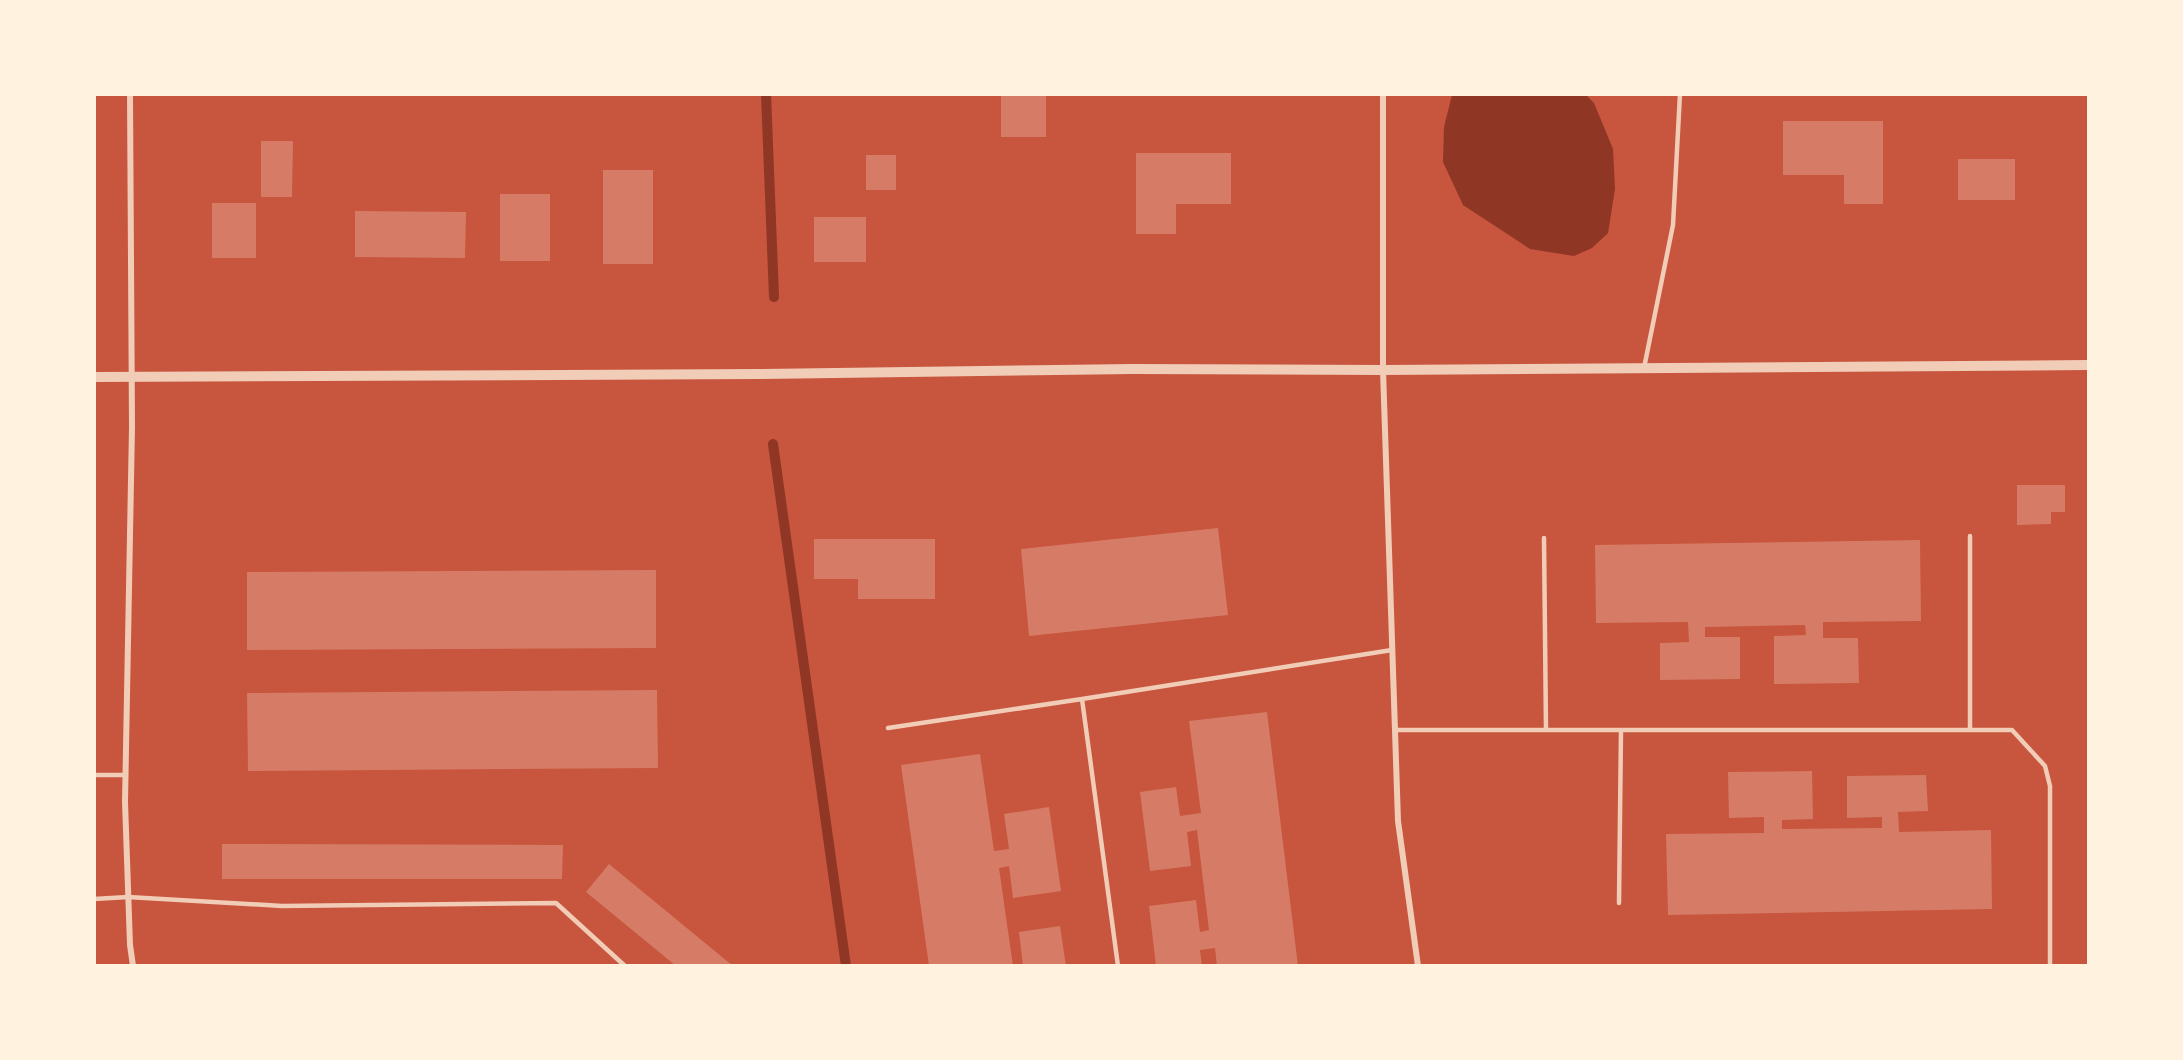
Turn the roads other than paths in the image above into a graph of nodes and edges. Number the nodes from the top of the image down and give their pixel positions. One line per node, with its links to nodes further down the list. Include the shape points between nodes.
1 (130, 94): 7 (street)
2 (1383, 94): 6 (street)
3 (1680, 94): 5 (lane, via 1672,225)
4 (2088, 365): 5 (street)
5 (1644, 368): 6 (street)
6 (1383, 370): 7 (street); 11 (street)
7 (132, 376): 8 (street); 18 (street)
8 (94, 378)
9 (1970, 536): 17 (lane)
10 (1544, 538): 15 (lane)
11 (1392, 650): 12 (lane); 14 (street)
12 (1082, 699): 13 (lane); 25 (lane)
13 (888, 728)
14 (1395, 730): 15 (lane); 26 (street, via 1398,821)
15 (1546, 730): 16 (lane)
16 (1621, 730): 17 (lane); 22 (lane)
17 (1970, 730): 27 (lane, via 2012,730 2045,766 2050,786)
18 (126, 774): 19 (lane); 20 (street)
19 (94, 775)
20 (128, 897): 21 (lane); 23 (street); 24 (lane, via 282,906 556,903)
21 (94, 899)
22 (1619, 903)
23 (133, 966)
24 (625, 966)
25 (1118, 966)
26 (1418, 966)
27 (2050, 966)

